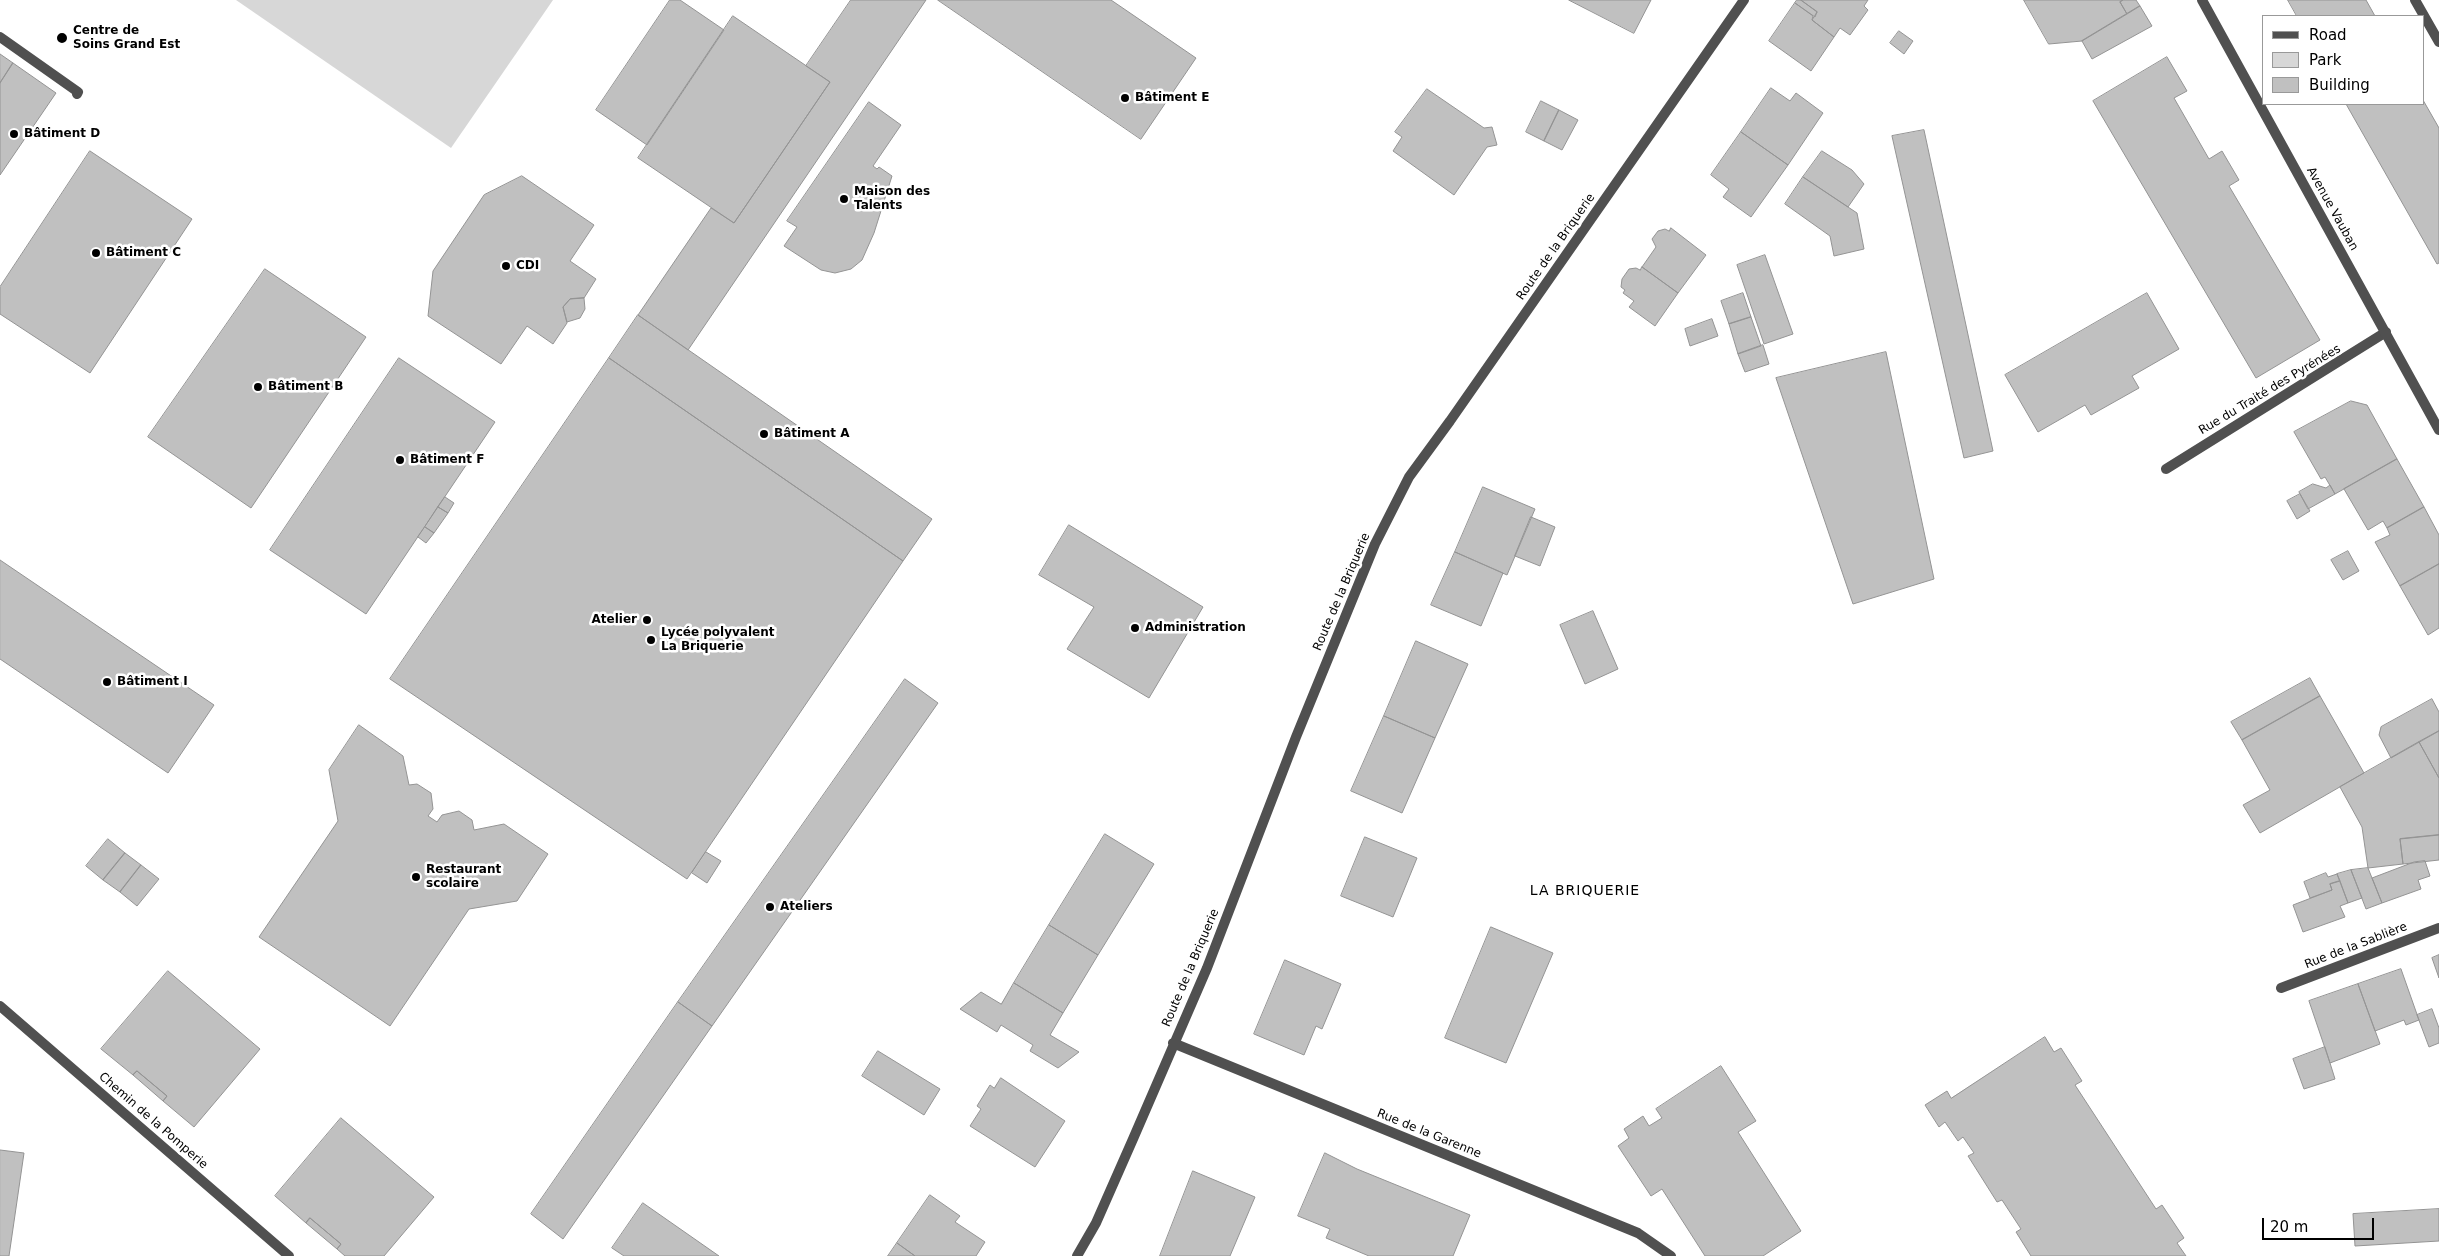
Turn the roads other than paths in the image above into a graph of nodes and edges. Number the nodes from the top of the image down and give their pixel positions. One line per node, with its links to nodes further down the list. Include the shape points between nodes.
1 (1744, 0): 15 (street, Route de la Briquerie, via 1408,477 1368,563 1292,746 1207,968)
2 (2202, 0): 9 (street, Avenue Vauban)
3 (2415, 0): 4 (street)
4 (2424, 15)
5 (2424, 16): 7 (street)
6 (0, 37): 8 (street)
7 (2439, 42)
8 (77, 94)
9 (2386, 332): 10 (street, Avenue Vauban); 11 (street, Rue du Traité des Pyrénées)
10 (2439, 430)
11 (2166, 469)
12 (2439, 928): 13 (street, Rue de la Sablière)
13 (2281, 988)
14 (0, 1006): 16 (street, Chemin de la Pomperie)
15 (1173, 1043): 17 (street, Route de la Briquerie, via 1126,1156); 18 (street, Rue de la Garenne, via 1638,1233)
16 (289, 1256)
17 (1077, 1256)
18 (1671, 1256)

